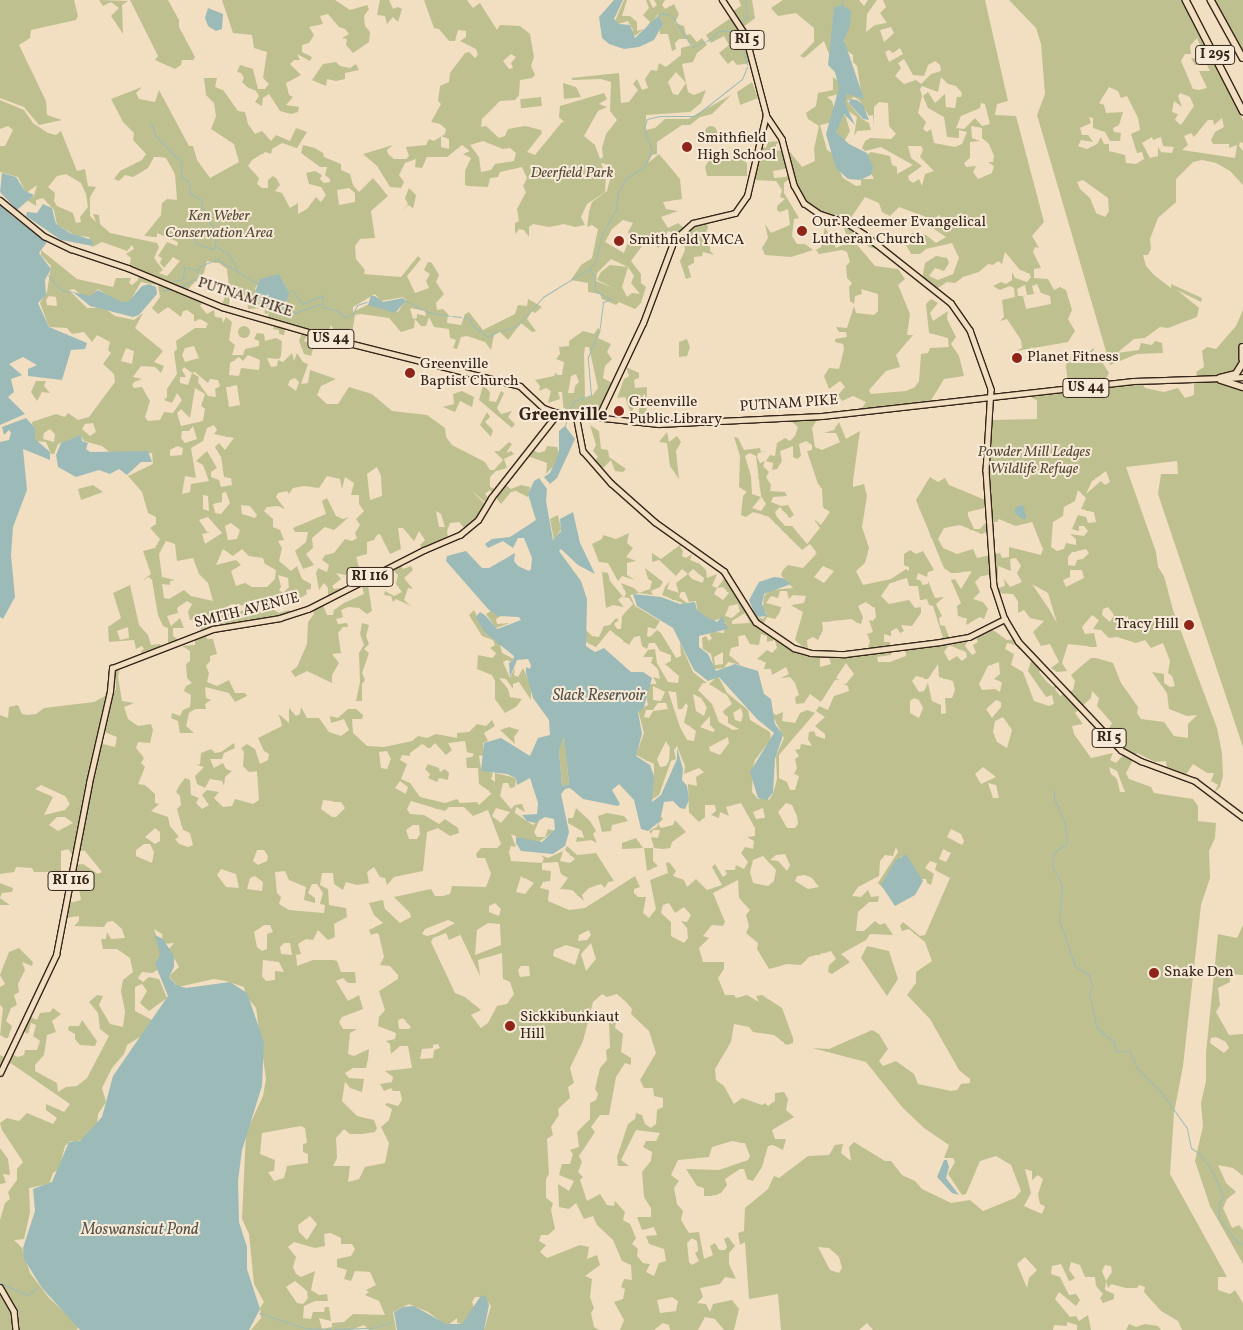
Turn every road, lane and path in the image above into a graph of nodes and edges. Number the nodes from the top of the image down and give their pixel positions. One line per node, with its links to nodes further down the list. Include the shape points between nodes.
1 (722, 0): 6 (main road, RI 5, via 745,35)
2 (1186, 0): 5 (highway, I 295)
3 (1211, 0): 4 (highway, I 295)
4 (1243, 58)
5 (1243, 111)
6 (766, 115): 11 (main road, RI 5, via 782,139 794,185 804,202 820,214 855,228 951,303 970,330); 20 (main road, via 745,202 729,216 693,222 674,240 643,323)
7 (0, 200): 21 (main road, PUTNAM PIKE / US 44, via 55,242 222,307 520,386 544,408)
8 (1243, 347): 9 (highway)
9 (1243, 359)
10 (1243, 363): 12 (highway, via 1236,374)
11 (983, 370): 15 (main road, RI 5); 16 (main road, RI 5)
12 (1221, 379): 13 (main road, PUTNAM PIKE / US 44); 14 (highway); 17 (main road, PUTNAM PIKE / US 44, via 1133,381)
13 (1243, 379)
14 (1243, 387)
15 (991, 389): 16 (main road, RI 5); 17 (main road)
16 (990, 396): 17 (main road, PUTNAM PIKE / US 44); 18 (main road, PUTNAM PIKE / US 44); 19 (main road, RI 5)
17 (998, 396)
18 (980, 397): 19 (main road); 24 (main road, PUTNAM PIKE / US 44, via 822,416 658,424)
19 (989, 406): 25 (main road, RI 5, via 986,470 992,566)
20 (602, 408): 23 (main road); 24 (main road, via 603,415)
21 (560, 413): 22 (main road, PUTNAM PIKE / US 44); 26 (main road, SMITH AVENUE / RI 116, via 491,498 478,520 460,535 308,609 280,618 213,629)
22 (574, 415): 23 (main road, PUTNAM PIKE / US 44); 25 (main road, via 583,451 611,483 655,522 724,570 756,622 794,648 812,653 845,654 940,642 969,637)
23 (598, 418): 24 (main road, PUTNAM PIKE / US 44)
24 (609, 419)
25 (1005, 620): 28 (main road, RI 5, via 1028,654 1121,750 1141,761 1196,781)
26 (129, 661): 27 (main road, RI 116, via 114,671); 27 (main road, SMITH AVENUE / RI 116, via 112,668)
27 (112, 679): 29 (main road, RI 116, via 56,955)
28 (1243, 817)
29 (0, 1073)
30 (0, 1287): 31 (main road, via 14,1311)
31 (16, 1330)

